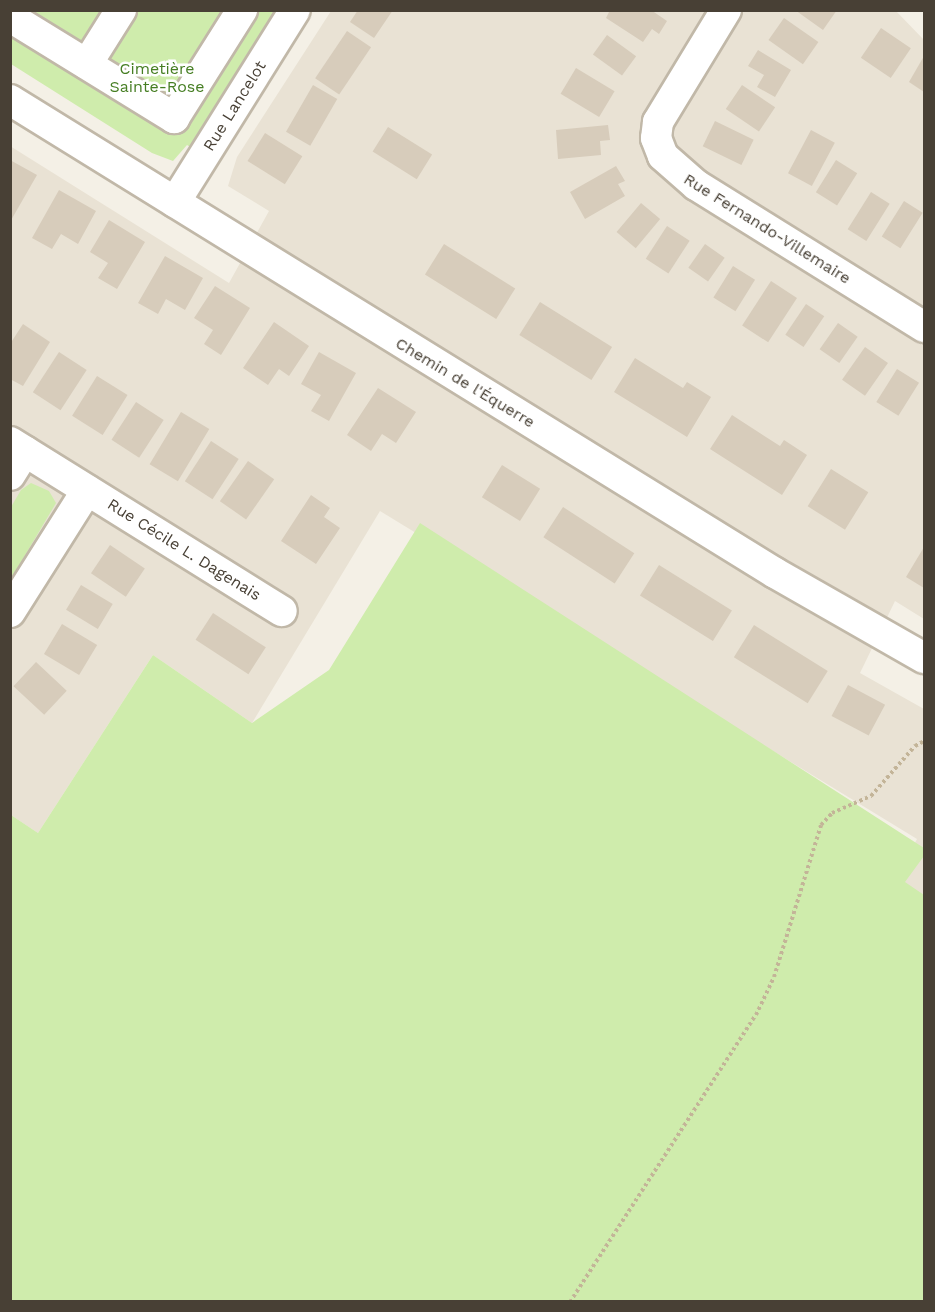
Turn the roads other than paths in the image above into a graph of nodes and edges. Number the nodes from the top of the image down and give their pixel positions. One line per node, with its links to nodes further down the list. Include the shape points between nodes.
1 (121, 10): 6 (street)
2 (242, 10): 6 (street, via 174,118)
3 (295, 10): 8 (street, Rue Lancelot)
4 (726, 10): 9 (street, Rue Fernando-Villemaire, via 658,122 656,138 663,156 696,185)
5 (19, 17): 6 (street)
6 (87, 64)
7 (10, 100): 8 (street, Chemin de l'Équerre)
8 (175, 202): 14 (street, Chemin de l'Équerre, via 763,565)
9 (924, 327)
10 (15, 456): 11 (street, Rue Cécile L. Dagenais)
11 (87, 490): 12 (street, Rue Cécile L. Dagenais); 13 (street)
12 (282, 611)
13 (10, 612)
14 (924, 658)

